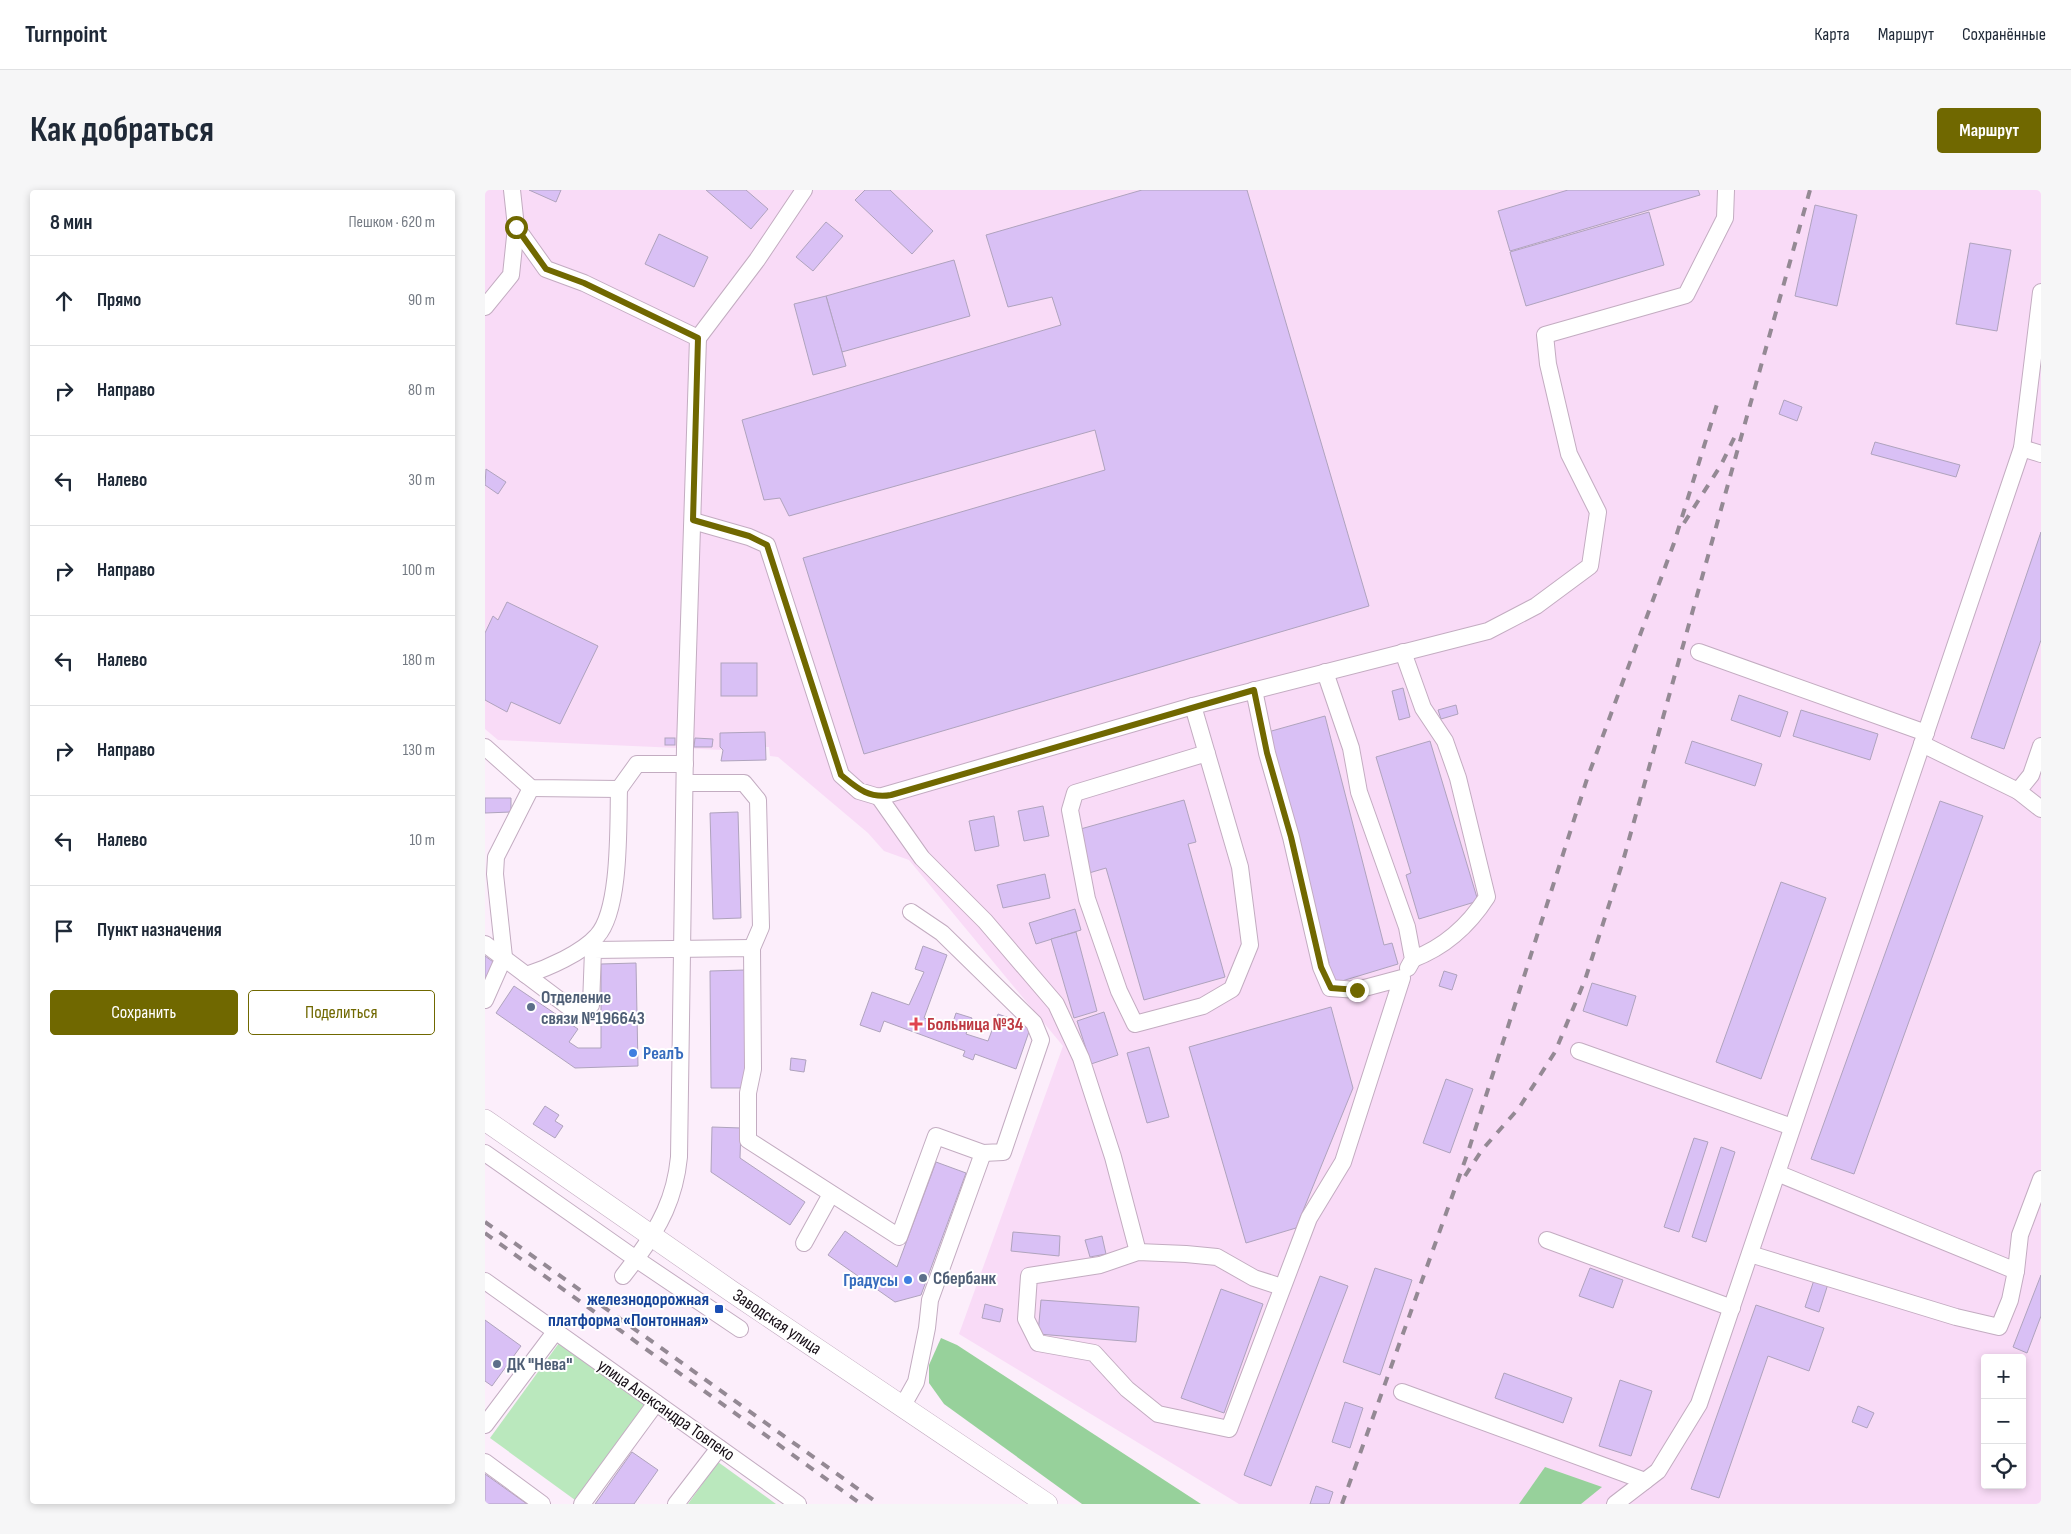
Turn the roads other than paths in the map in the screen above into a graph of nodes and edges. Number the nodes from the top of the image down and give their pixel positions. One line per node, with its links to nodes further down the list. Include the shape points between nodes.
1 (513, 190): 4 (street)
2 (804, 190): 7 (street, via 757,260)
3 (1726, 190): 11 (street, via 1725,218 1686,295 1545,335 1548,364 1569,454 1598,512 1590,566 1536,606 1488,631)
4 (516, 227): 6 (street, via 511,274); 7 (street, via 546,269 584,283)
5 (2041, 292): 8 (street)
6 (485, 306)
7 (698, 338): 10 (street)
8 (2022, 448): 9 (street); 16 (street)
9 (2041, 454)
10 (693, 520): 20 (street); 25 (street, via 749,536 767,545 841,775 859,791)
11 (1403, 652): 13 (street); 33 (street, via 1423,708 1445,740 1487,897 1473,918 1454,936)
12 (1699, 652): 16 (street)
13 (1325, 672): 14 (street); 33 (street, via 1351,748 1359,792 1407,927)
14 (1254, 690): 15 (street); 35 (street, via 1321,967 1331,988 1357,990)
15 (1193, 706): 19 (street); 25 (street)
16 (1924, 739): 24 (street); 39 (street)
17 (2041, 746): 24 (street, via 2031,776)
18 (485, 747): 22 (street)
19 (1207, 753): 19 (street, via 1239,866 1250,945 1232,989 1203,1006 1135,1024 1119,991 1087,899 1070,810 1075,793)
20 (685, 764): 21 (street); 23 (street, via 637,764)
21 (685, 783): 30 (street, via 744,783 758,800 761,928); 31 (street)
22 (531, 788): 23 (street); 32 (street, via 497,857 495,874)
23 (619, 789): 28 (street, via 616,886)
24 (2018, 791): 26 (street)
25 (879, 797): 48 (street, via 923,858 985,921 1056,1004 1081,1058 1113,1157)
26 (2041, 809)
27 (911, 912): 41 (street, via 949,940 1034,1023 1041,1040 1003,1152)
28 (595, 943): 31 (street); 34 (street); 34 (street, via 591,1005 578,1014)
29 (485, 944): 32 (street)
30 (752, 948): 31 (street); 44 (street, via 753,1070 748,1093 748,1140)
31 (682, 949): 45 (street, via 676,1182)
32 (504, 957): 34 (street); 36 (street)
33 (1413, 959): 35 (street)
34 (526, 975)
35 (1402, 978): 54 (street, via 1343,1162 1309,1218)
36 (485, 1000)
37 (1579, 1051): 39 (street)
38 (485, 1120): 45 (main road, Заводская улица)
39 (1792, 1127): 42 (street)
40 (485, 1153): 50 (street)
41 (983, 1153): 44 (street, via 937,1136 899,1238); 60 (street, via 930,1300 916,1382)
42 (1777, 1173): 49 (street); 51 (street)
43 (2041, 1179): 51 (street, via 2020,1235)
44 (831, 1194): 47 (street)
45 (652, 1236): 50 (street); 60 (main road, Заводская улица)
46 (1547, 1240): 55 (street)
47 (804, 1243)
48 (1138, 1252): 54 (street, via 1217,1257 1255,1278); 54 (street, via 1099,1265 1029,1276 1026,1319 1038,1343 1094,1353 1127,1389 1158,1414 1229,1429)
49 (1749, 1254): 51 (street, via 1999,1327 2010,1300); 55 (street)
50 (635, 1259): 52 (street); 56 (street)
51 (2016, 1271)
52 (623, 1276)
53 (485, 1281): 57 (street, улица Александра Товпеко)
54 (1282, 1287)
55 (1731, 1308): 64 (street, via 1699,1404 1658,1471)
56 (740, 1329)
57 (555, 1332): 59 (street, улица Александра Товпеко); 61 (street)
58 (1402, 1392): 64 (street)
59 (656, 1403): 62 (street, улица Александра Товпеко); 66 (street)
60 (902, 1407): 69 (main road, Заводская улица)
61 (485, 1425)
62 (719, 1448): 67 (street); 68 (street, улица Александра Товпеко)
63 (485, 1462): 65 (street)
64 (1645, 1481): 70 (street)
65 (542, 1504)
66 (582, 1504)
67 (676, 1504)
68 (798, 1504)
69 (1047, 1504)
70 (1615, 1504)

